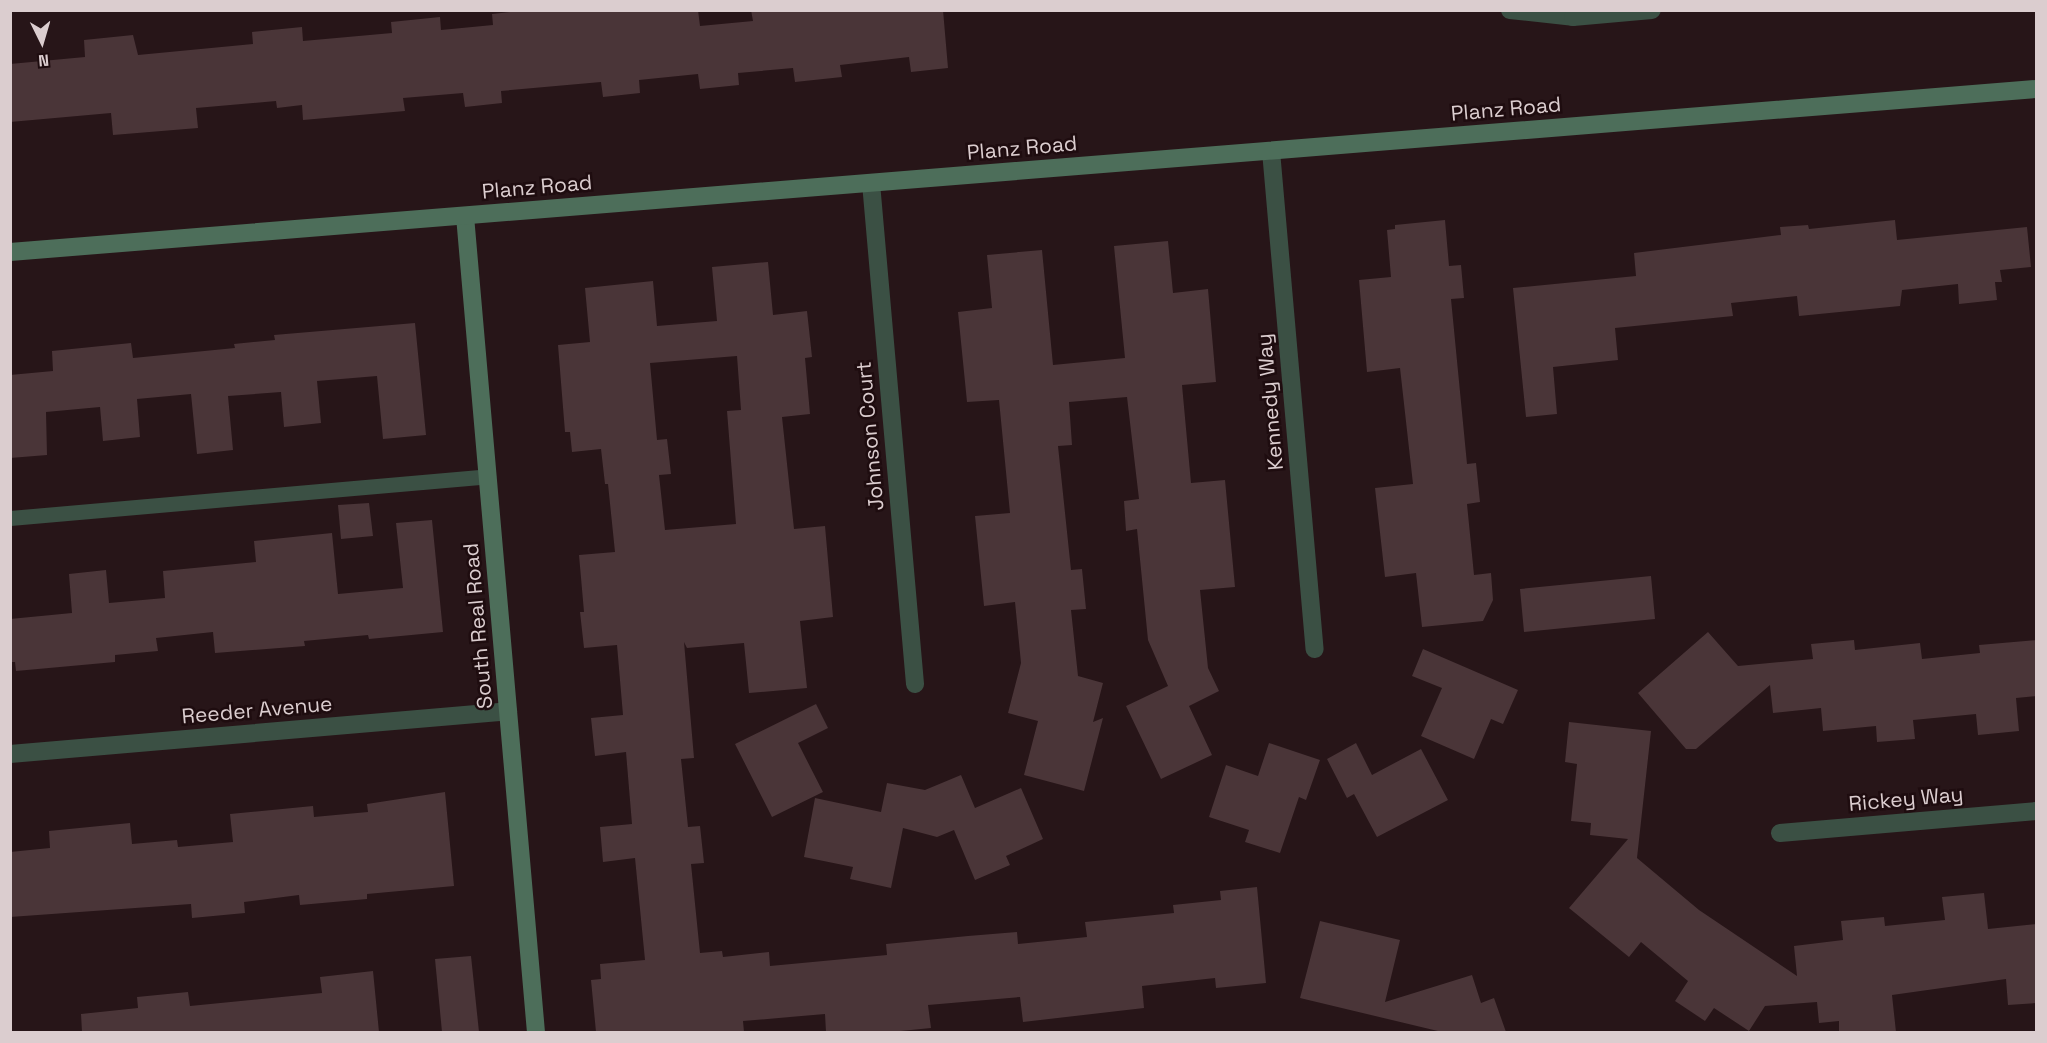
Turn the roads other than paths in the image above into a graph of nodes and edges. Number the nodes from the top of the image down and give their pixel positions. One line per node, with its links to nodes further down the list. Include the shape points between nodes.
1 (1510, 10): 2 (street, via 1573,17)
2 (1652, 10)
3 (2037, 89): 4 (street, Planz Road)
4 (1271, 151): 5 (street, Planz Road); 10 (street, Kennedy Way)
5 (871, 183): 6 (street, Planz Road); 11 (street, Johnson Court)
6 (465, 216): 7 (street, Planz Road); 8 (street, South Real Road)
7 (10, 252)
8 (488, 476): 9 (lane); 12 (street, South Real Road)
9 (10, 518)
10 (1315, 650)
11 (915, 684)
12 (508, 711): 13 (street, Reeder Avenue); 16 (street, South Real Road)
13 (10, 754)
14 (2037, 811): 15 (street, Rickey Way)
15 (1780, 833)
16 (536, 1032)

